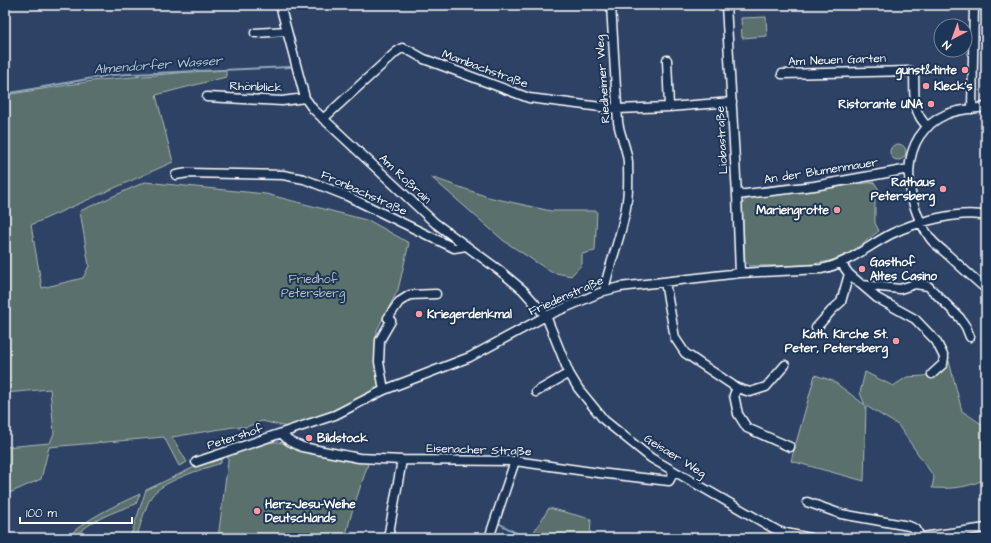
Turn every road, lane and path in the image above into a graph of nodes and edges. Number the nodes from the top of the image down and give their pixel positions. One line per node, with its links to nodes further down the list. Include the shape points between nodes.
1 (280, 5): 5 (street, Am Roßrain)
2 (611, 5): 14 (street, Riedheimer Weg)
3 (726, 5): 11 (street, Liobastraße)
4 (974, 5): 15 (street)
5 (287, 31): 6 (street); 10 (street, Am Roßrain)
6 (255, 33)
7 (667, 60): 12 (street)
8 (782, 74): 17 (street, Am Neuen Garten, via 911,70 914,74 916,111)
9 (206, 97): 10 (street, Rhönblick, via 282,101)
10 (305, 98): 16 (street, Am Roßrain)
11 (732, 102): 12 (street, Mambachstraße); 20 (street, Liobastraße)
12 (669, 107): 14 (street, Mambachstraße)
13 (986, 108): 15 (street)
14 (617, 109): 16 (street, Mambachstraße, via 529,98 424,59 402,48); 30 (street, Riedheimer Weg, via 619,130 628,156 627,200)
15 (972, 109): 17 (street, via 962,109 945,115)
16 (323, 119): 23 (street, Am Roßrain, via 435,223)
17 (928, 127): 18 (street, via 914,148)
18 (909, 169): 20 (street, An der Blumenmauer, via 814,186); 22 (street, via 912,198)
19 (176, 175): 23 (street, Fronbachstraße, via 283,175 304,179 347,196 454,248)
20 (737, 195): 25 (street, Liobastraße)
21 (986, 216): 22 (street, Friedenstraße, via 957,215)
22 (920, 223): 24 (street, Friedenstraße, via 892,234); 29 (street, via 931,240)
23 (466, 246): 32 (street, Am Roßrain, via 523,290)
24 (841, 263): 25 (street, Friedenstraße, via 821,269); 26 (street)
25 (740, 273): 27 (street, Friedenstraße)
26 (849, 274): 28 (street); 33 (street, via 841,302)
27 (665, 282): 30 (street, Friedenstraße); 38 (street, via 675,338 679,346 685,353)
28 (862, 285): 34 (street, via 900,289 915,284 928,286 960,318); 37 (street, via 877,298 914,319 936,341 944,357 943,364)
29 (986, 289)
30 (604, 291): 32 (street, Friedenstraße)
31 (436, 294): 39 (street, via 410,295 399,302 388,318 391,321 380,340 379,362)
32 (546, 316): 36 (street, Geisaer Weg); 39 (street, Friedenstraße, via 470,357)
33 (816, 328)
34 (970, 337)
35 (785, 365): 38 (street, via 766,387 750,392)
36 (569, 373): 40 (street); 46 (street, Geisaer Weg, via 604,420 651,458)
37 (932, 374)
38 (737, 388): 42 (street, via 734,395 738,414 747,428)
39 (384, 390): 41 (street, Friedenstraße, via 335,415)
40 (536, 392)
41 (282, 434): 43 (street, Eisenacher Straße, via 302,447 359,458); 45 (street, Petershof)
42 (790, 448)
43 (402, 460): 44 (street, Eisenacher Straße); 50 (street)
44 (515, 461): 46 (street, Eisenacher Straße, via 669,481); 51 (street)
45 (196, 462)
46 (674, 472): 49 (street, Geisaer Weg)
47 (807, 502): 54 (street, via 841,514 909,526 916,529)
48 (986, 528): 54 (street)
49 (780, 532): 52 (street, Geisaer Weg); 53 (street)
50 (388, 538)
51 (489, 538)
52 (787, 538)
53 (810, 538)
54 (918, 538)

